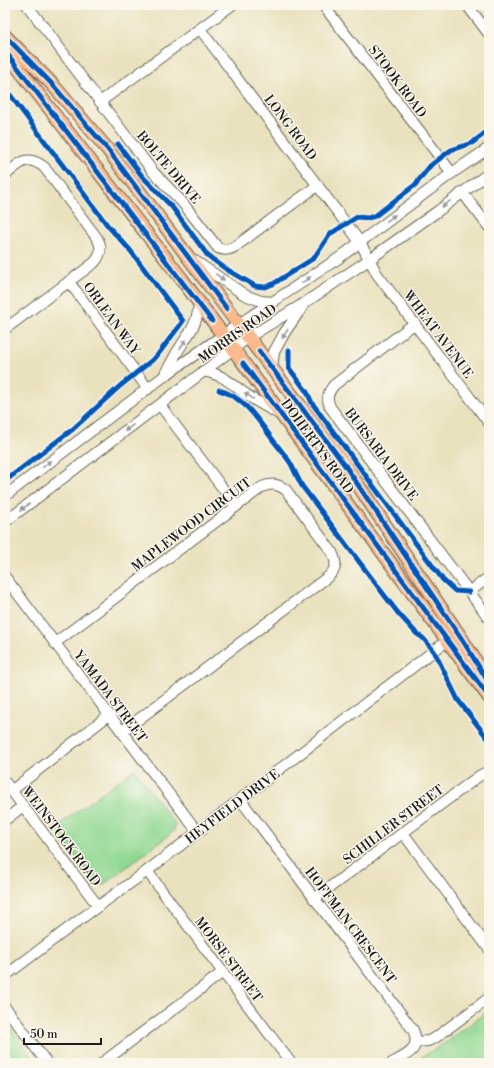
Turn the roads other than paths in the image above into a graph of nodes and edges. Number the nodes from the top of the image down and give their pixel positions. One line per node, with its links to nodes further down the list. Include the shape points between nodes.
1 (232, 5): 5 (street)
2 (324, 5): 11 (street, STOOK ROAD)
3 (467, 5): 6 (street)
4 (29, 6): 9 (street, BOLTE DRIVE)
5 (200, 29): 9 (street); 14 (street, LONG ROAD)
6 (489, 34)
7 (5, 36): 18 (main road, DOHERTYS ROAD, via 52,84 109,151)
8 (5, 51): 23 (main road, DOHERTYS ROAD)
9 (100, 102): 14 (street, BOLTE DRIVE, via 154,173 182,202 218,248 223,250 236,246)
10 (489, 148): 11 (street, MORRIS ROAD)
11 (452, 173): 17 (street, MORRIS ROAD, one-way to 11)
12 (489, 173): 15 (street, MORRIS ROAD)
13 (5, 175): 20 (street, via 26,160 38,162 97,238 101,252 99,258)
14 (318, 185): 17 (street, LONG ROAD)
15 (462, 192): 16 (street); 19 (street, MORRIS ROAD, one-way to 19)
16 (489, 227)
17 (360, 242): 19 (street, WHEAT AVENUE); 21 (street, MORRIS ROAD, one-way to 17)
18 (187, 255): 21 (street, one-way to 21, via 245,295); 24 (main road, DOHERTYS ROAD)
19 (370, 259): 22 (street, MORRIS ROAD); 25 (street, WHEAT AVENUE, via 377,274)
20 (68, 282): 26 (street); 33 (street, ORLEAN WAY)
21 (274, 302): 24 (street, MORRIS ROAD)
22 (306, 302): 28 (street, MORRIS ROAD); 30 (street, one-way to 30, via 274,352)
23 (199, 304): 27 (main road, DOHERTYS ROAD); 32 (street, one-way to 23, via 194,328)
24 (239, 324): 27 (street, MORRIS ROAD); 28 (main road, DOHERTYS ROAD)
25 (415, 324): 36 (street, WHEAT AVENUE); 42 (street, BURSARIA DRIVE, via 334,385 328,395 328,401)
26 (5, 329)
27 (223, 335): 29 (main road, DOHERTYS ROAD); 32 (street, MORRIS ROAD)
28 (249, 337): 29 (street, MORRIS ROAD); 30 (main road, DOHERTYS ROAD)
29 (234, 349): 31 (street, MORRIS ROAD); 35 (main road, DOHERTYS ROAD)
30 (272, 368): 44 (main road, DOHERTYS ROAD, via 344,464)
31 (203, 371): 34 (street, MORRIS ROAD); 35 (street, one-way to 31, via 226,379)
32 (163, 377): 33 (street, MORRIS ROAD)
33 (148, 389): 37 (street, MORRIS ROAD, one-way to 33)
34 (160, 405): 38 (street); 39 (street, MORRIS ROAD, one-way to 39)
35 (282, 416): 44 (main road, DOHERTYS ROAD)
36 (489, 423)
37 (5, 496)
38 (236, 506): 45 (street, MAPLEWOOD CIRCUIT); 49 (street, MAPLEWOOD CIRCUIT, via 268,484 280,486 286,490 332,552 336,565 334,571)
39 (5, 522)
40 (5, 577): 45 (street, YAMADA STREET)
41 (489, 577): 42 (street)
42 (469, 592): 43 (street, BURSARIA DRIVE)
43 (489, 618)
44 (453, 637): 46 (main road, DOHERTYS ROAD); 47 (main road, DOHERTYS ROAD); 53 (street, HEYFIELD DRIVE)
45 (55, 643): 48 (street, YAMADA STREET)
46 (489, 684)
47 (489, 697)
48 (109, 716): 49 (street, YAMADA STREET); 52 (street)
49 (121, 731): 56 (street, YAMADA STREET)
50 (489, 773): 57 (street, SCHILLER STREET, via 479,776)
51 (5, 782): 52 (street, WEINSTOCK ROAD)
52 (11, 791): 54 (street, WEINSTOCK ROAD)
53 (240, 800): 56 (street, HEYFIELD DRIVE); 59 (street, HOFFMAN CRESCENT)
54 (23, 806): 55 (street); 60 (street, WEINSTOCK ROAD)
55 (5, 820)
56 (197, 831): 58 (street, HEYFIELD DRIVE)
57 (403, 833): 59 (street, SCHILLER STREET); 61 (street)
58 (147, 871): 60 (street, HEYFIELD DRIVE); 62 (street, MORSE STREET)
59 (314, 899): 66 (street, HOFFMAN CRESCENT, via 413,1030)
60 (98, 906): 63 (street, HEYFIELD DRIVE)
61 (489, 949)
62 (222, 972): 68 (street); 69 (street, MORSE STREET)
63 (5, 976)
64 (489, 998): 66 (street, via 435,1038)
65 (5, 1007): 67 (street)
66 (416, 1042): 70 (street, via 410,1053)
67 (47, 1063)
68 (102, 1063)
69 (291, 1063)
70 (392, 1063)

